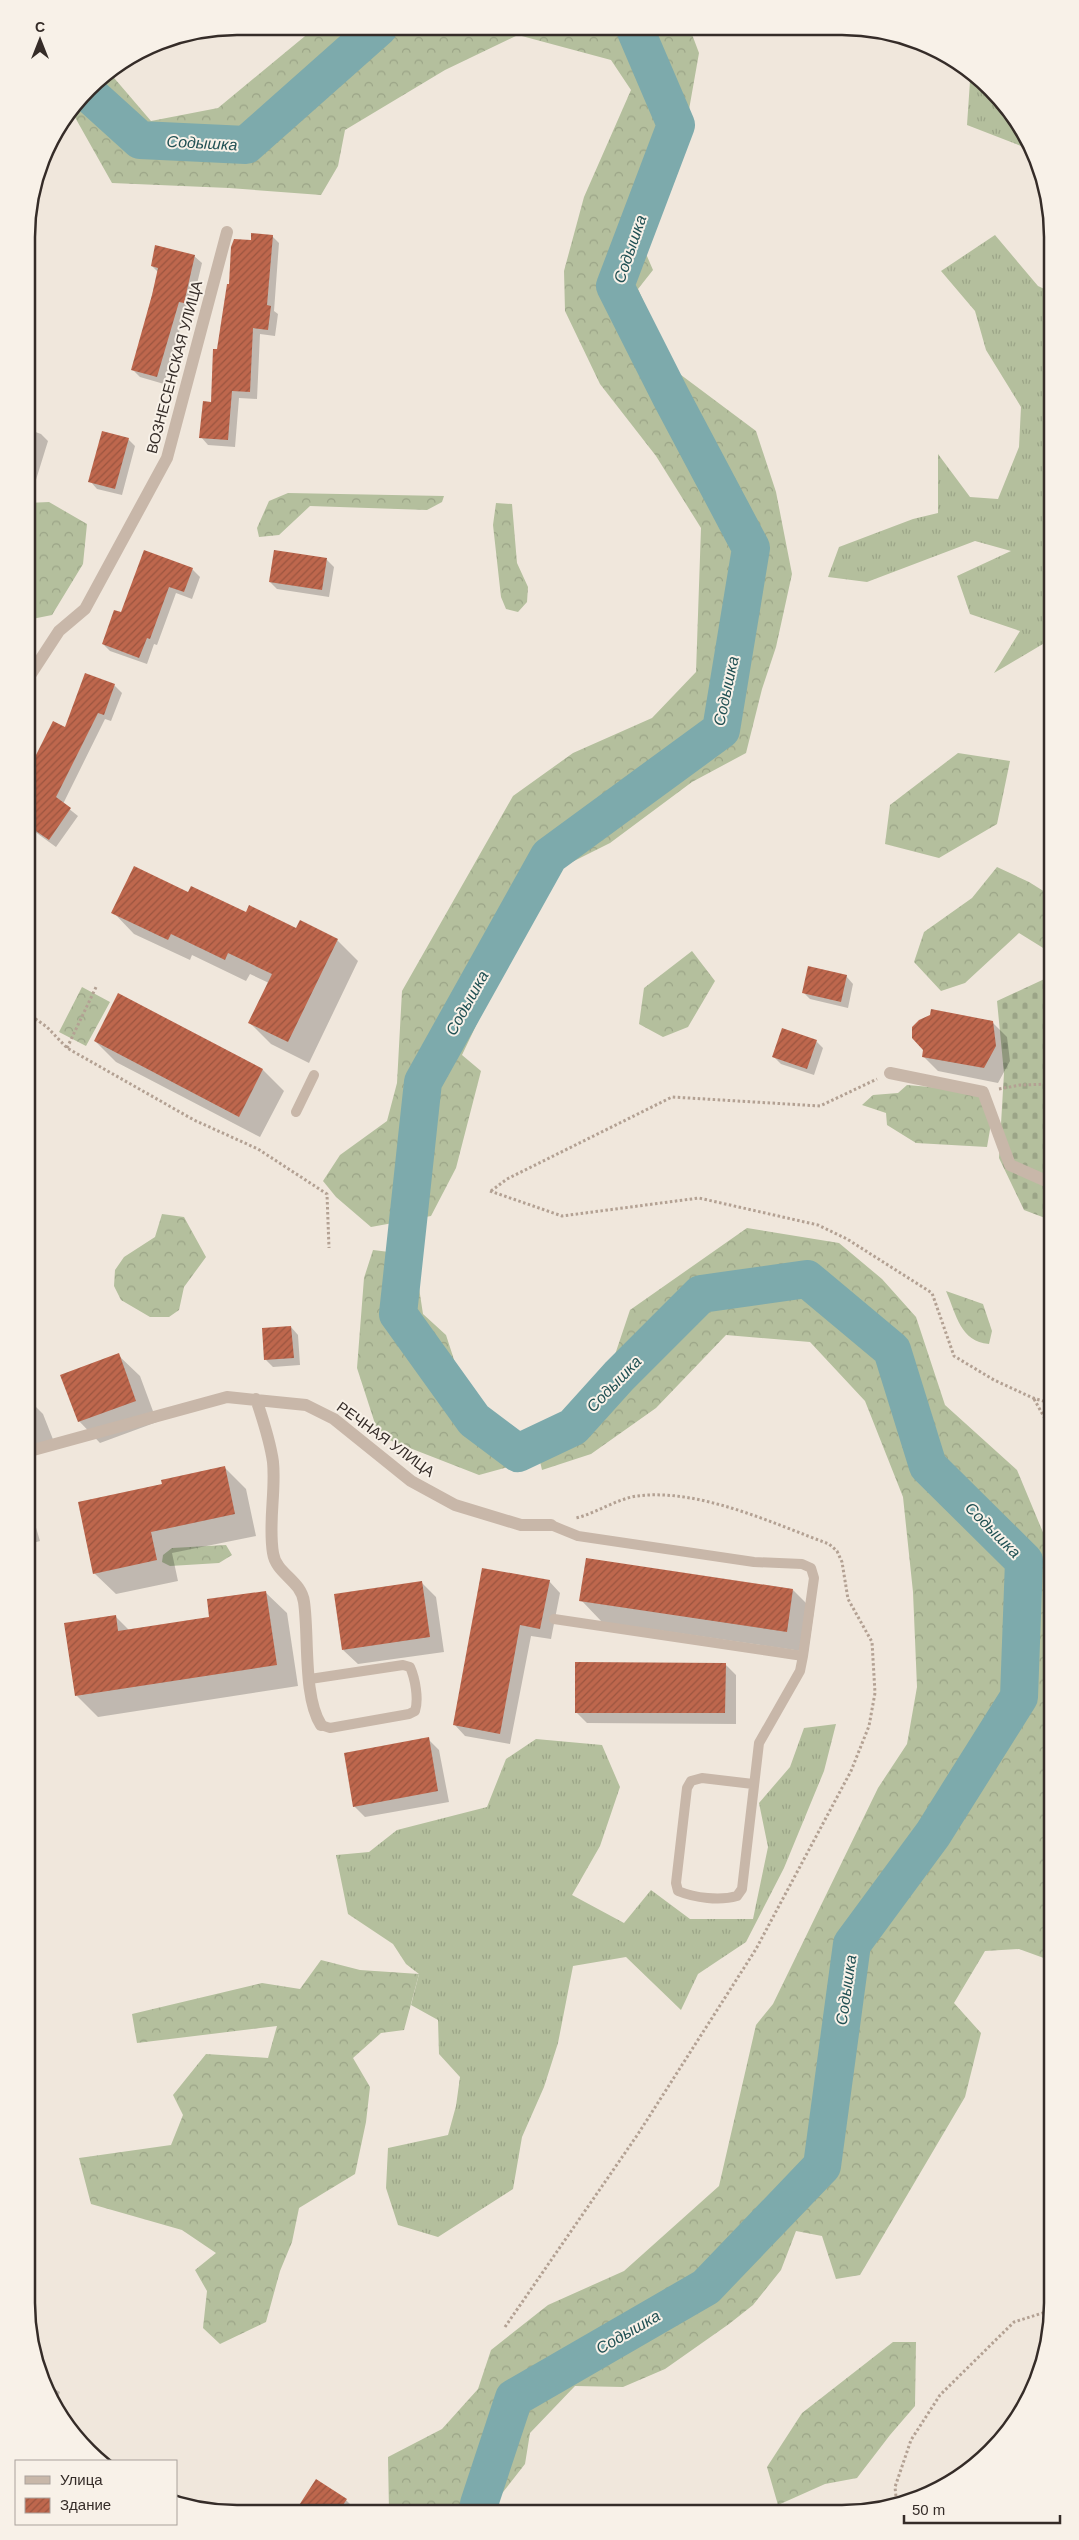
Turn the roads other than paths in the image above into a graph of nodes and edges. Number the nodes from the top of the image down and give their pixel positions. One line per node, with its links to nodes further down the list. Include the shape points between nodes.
1 (226, 232): 2 (street, ВОЗНЕСЕНСКАЯ УЛИЦА, via 167,458 85,609 59,631)
2 (35, 668)
3 (890, 1073): 6 (street, via 984,1092 1010,1165)
4 (314, 1076): 5 (lane)
5 (296, 1112)
6 (1044, 1180)
7 (256, 1400): 8 (street, РЕЧНАЯ УЛИЦА, via 227,1397); 9 (street, РЕЧНАЯ УЛИЦА, via 306,1405 334,1419 411,1481 455,1505 520,1525); 12 (street, via 273,1462 273,1555 281,1570 297,1583 304,1600)
8 (35, 1450)
9 (551, 1524): 11 (lane, via 578,1536 754,1562 802,1564 812,1568 814,1578)
10 (554, 1619): 11 (lane)
11 (802, 1656): 14 (lane, via 800,1671 759,1743)
12 (310, 1678): 13 (street); 13 (lane, via 403,1665 410,1667 413,1673 415,1711 330,1728)
13 (321, 1725)
14 (753, 1784): 14 (lane, via 742,1889 737,1896 728,1899 678,1891 676,1883 687,1788 691,1781 702,1778)

